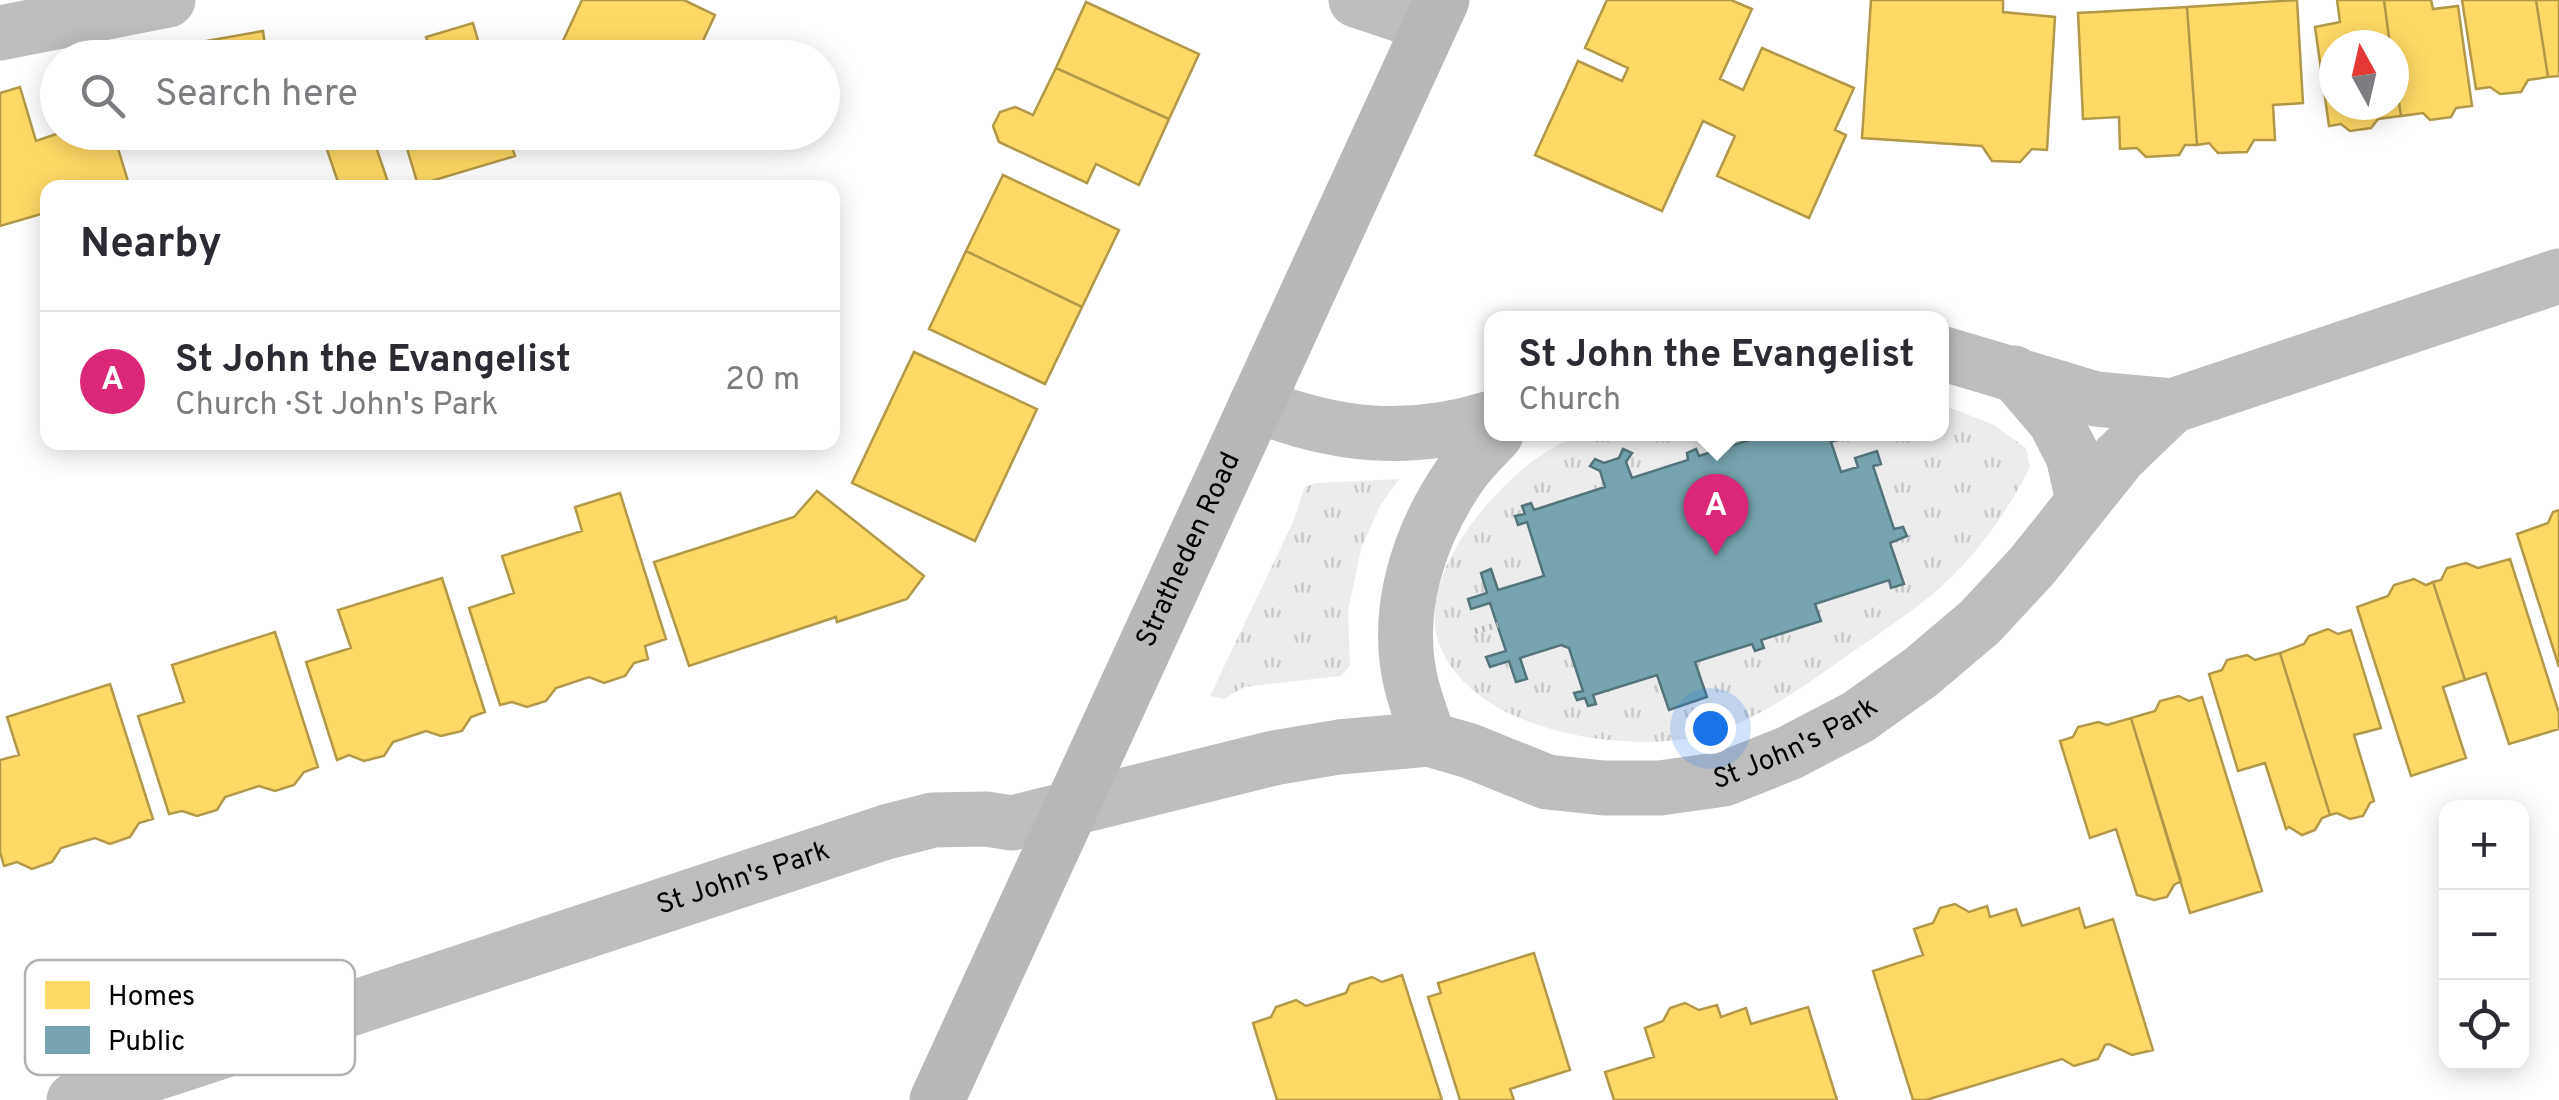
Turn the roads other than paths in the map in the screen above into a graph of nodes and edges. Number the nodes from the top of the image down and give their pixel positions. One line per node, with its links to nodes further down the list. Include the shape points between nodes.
1 (168, 0): 4 (street)
2 (1356, 0): 3 (street)
3 (1436, 13): 8 (main road, Stratheden Road)
4 (0, 33)
5 (2559, 276): 9 (street, St John's Park)
6 (1949, 356): 7 (street, St John's Park)
7 (2014, 373): 9 (street, St John's Park, via 2096,399); 12 (street, via 2055,421 2073,456)
8 (1256, 404): 10 (street, via 1330,429 1377,434); 14 (main road, Stratheden Road)
9 (2172, 406): 12 (street, St John's Park)
10 (1484, 420)
11 (1490, 441): 13 (street, via 1461,473 1414,569 1407,652)
12 (2083, 500): 13 (street, St John's Park, via 1980,622 1922,672 1790,754 1724,779 1660,788 1547,782)
13 (1429, 739): 14 (street, St John's Park, via 1274,758)
14 (1070, 808): 15 (street, St John's Park, via 1012,823 933,820 886,832); 18 (main road, Stratheden Road)
15 (355, 1007)
16 (150, 1075): 17 (street, St John's Park)
17 (74, 1100)
18 (937, 1100)

